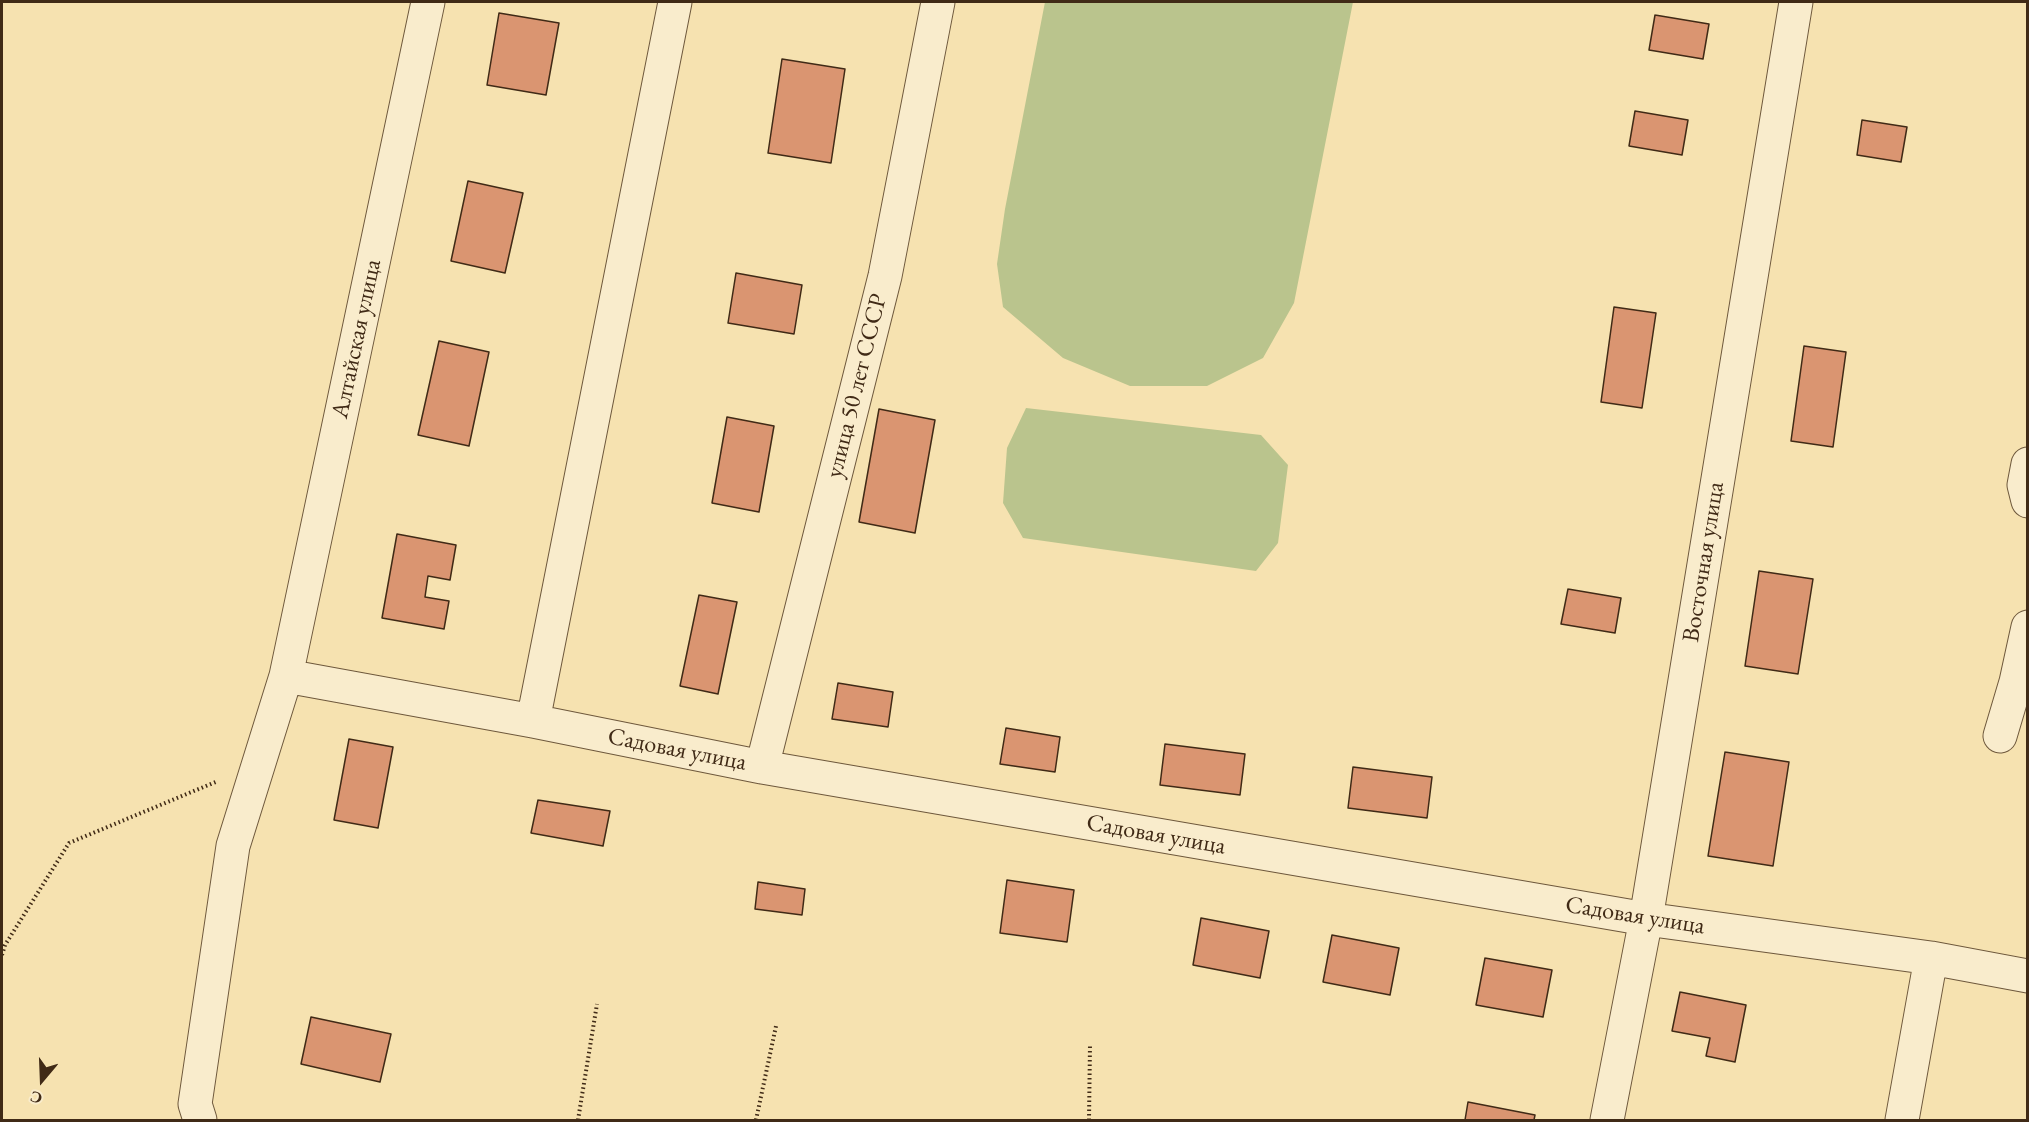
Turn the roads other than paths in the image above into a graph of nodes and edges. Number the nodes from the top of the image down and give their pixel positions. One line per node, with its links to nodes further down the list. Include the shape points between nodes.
1 (428, 2): 8 (street, Алтайская улица)
2 (675, 2): 9 (street)
3 (938, 2): 11 (street, улица 50 лет СССР, via 885,276)
4 (1796, 2): 12 (street, Восточная улица)
5 (2028, 464): 6 (street, via 2024,485)
6 (2028, 501)
7 (2028, 627): 10 (street)
8 (286, 676): 9 (street, Садовая улица); 15 (street, Алтайская улица, via 233,846 195,1104)
9 (533, 721): 11 (street, Садовая улица)
10 (2000, 736)
11 (762, 767): 12 (street, Садовая улица)
12 (1646, 919): 13 (street, Садовая улица); 16 (street, Восточная улица)
13 (1931, 958): 14 (street, Садовая улица); 17 (street)
14 (2028, 976)
15 (200, 1120)
16 (1607, 1120)
17 (1902, 1120)

